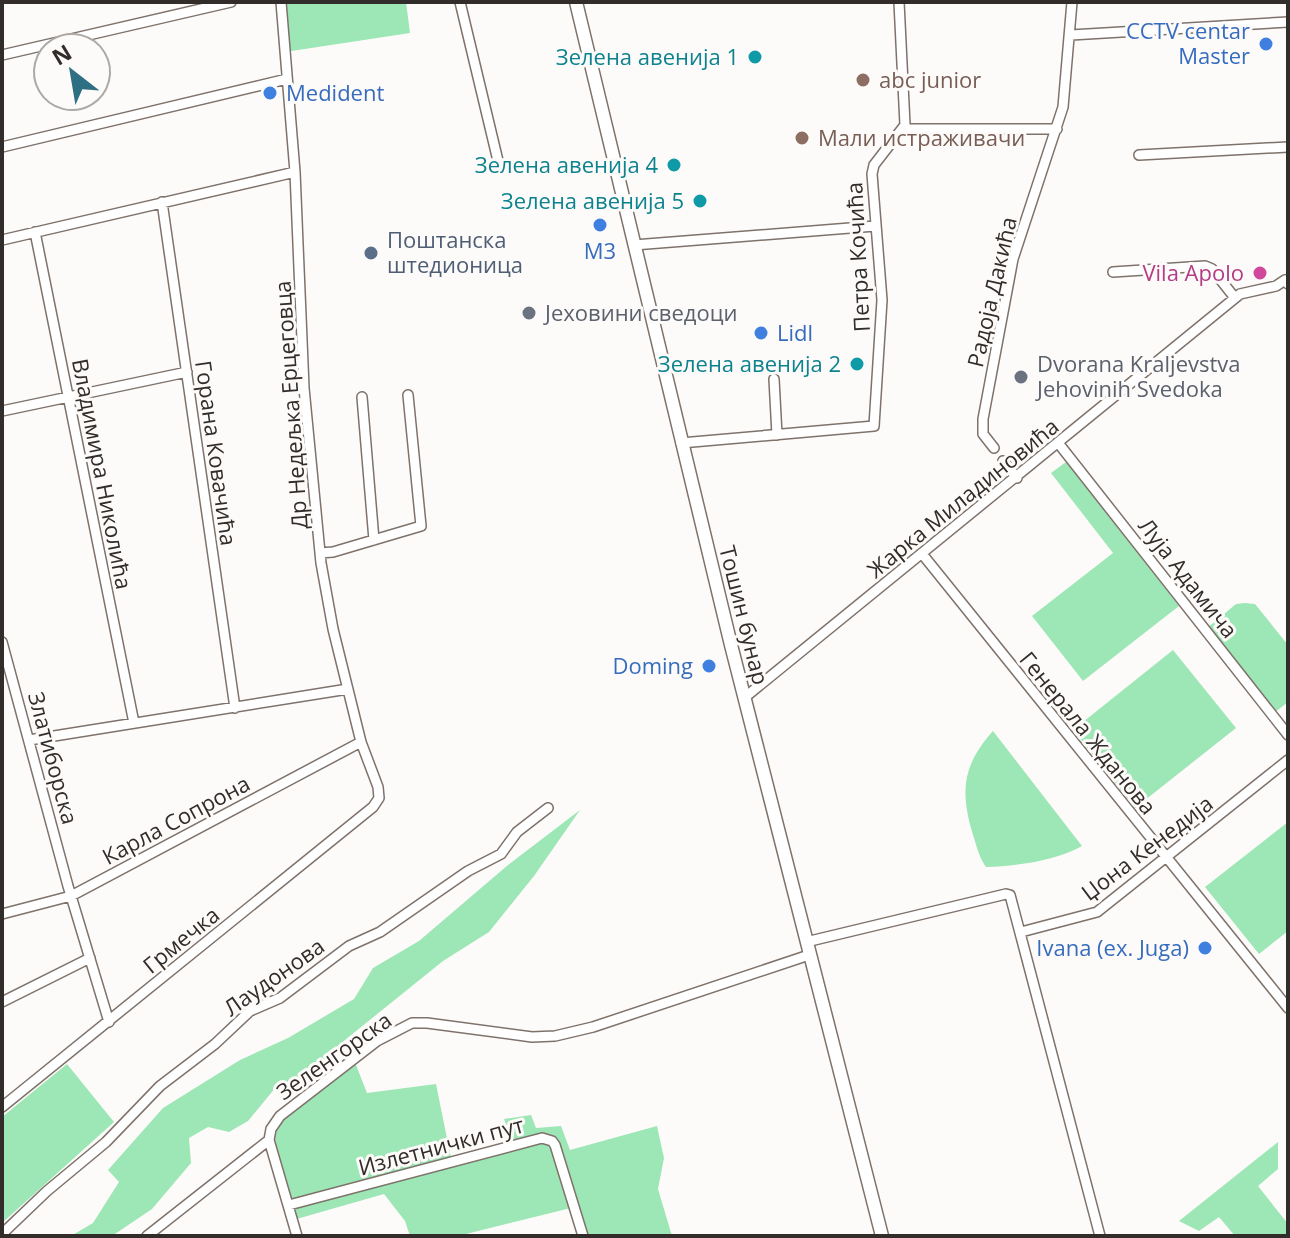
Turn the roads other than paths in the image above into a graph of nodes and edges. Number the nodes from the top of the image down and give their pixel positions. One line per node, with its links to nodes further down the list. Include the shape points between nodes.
1 (231, 2): 9 (street)
2 (281, 2): 10 (street, Др Недељка Ерцеговца)
3 (460, 2): 16 (street)
4 (576, 2): 22 (main road, Тошин бунар)
5 (899, 2): 11 (street)
6 (1072, 2): 8 (street, Радоја Дакића)
7 (1288, 22): 8 (street)
8 (1071, 35): 12 (street, Радоја Дакића)
9 (2, 55)
10 (287, 79): 13 (street); 17 (street, Др Недељка Ерцеговца)
11 (904, 129): 12 (street); 19 (street, Петра Кочића, via 872,170)
12 (1057, 129): 35 (street, Радоја Дакића, via 1013,259 1002,314 983,419 983,434)
13 (2, 147)
14 (1288, 147): 15 (street)
15 (1139, 155)
16 (499, 165)
17 (295, 172): 18 (street); 39 (street, Др Недељка Ерцеговца, via 304,388)
18 (162, 202): 20 (street); 26 (street, Горана Ковачића)
19 (875, 226): 22 (street); 32 (street, Петра Кочића, via 882,300 874,426)
20 (35, 232): 21 (street); 28 (street, Владимира Николића)
21 (2, 240)
22 (634, 245): 33 (main road, Тошин бунар)
23 (1113, 272): 25 (street, via 1205,266)
24 (1286, 282): 25 (street, Жарка Миладиновића)
25 (1235, 298): 34 (street, Жарка Миладиновића)
26 (187, 372): 28 (street); 44 (street, Горана Ковачића)
27 (774, 379): 32 (street)
28 (67, 395): 31 (street); 45 (street, Владимира Николића)
29 (408, 395): 38 (street, via 421,526)
30 (362, 397): 38 (street)
31 (2, 411)
32 (777, 435): 33 (street)
33 (681, 443): 43 (main road, Тошин бунар)
34 (1059, 444): 37 (street, Жарка Миладиновића); 46 (street, Луја Адамича)
35 (994, 448)
36 (1003, 461): 37 (street)
37 (1017, 478): 40 (street, Жарка Миладиновића)
38 (374, 540): 39 (street)
39 (320, 553): 42 (street, Др Недељка Ерцеговца)
40 (923, 555): 43 (street, Жарка Миладиновића); 52 (street, Генерала Жданова)
41 (2, 642): 47 (street, Златиборска)
42 (348, 689): 44 (street); 48 (street, Др Недељка Ерцеговца)
43 (744, 698): 56 (main road, Тошин бунар)
44 (235, 708): 45 (street)
45 (134, 723): 47 (street)
46 (1288, 735)
47 (29, 740): 53 (street, Златиборска)
48 (361, 742): 50 (street, Др Недељка Ерцеговца); 53 (street, Карла Сопрона)
49 (1288, 760): 52 (street, Џона Кенедија)
50 (379, 798): 60 (street, Грмечка)
51 (548, 808): 64 (street, Лаудонова, via 517,832 501,854 380,932 349,946 280,998 250,1011 160,1086)
52 (1167, 858): 55 (street, Џона Кенедија, via 1094,914); 59 (street, Генерала Жданова)
53 (71, 896): 54 (street, Карла Сопрона); 57 (street, Златиборска)
54 (2, 914)
55 (1021, 932): 56 (street, via 1013,900 1006,894); 69 (street)
56 (808, 949): 62 (street, Зеленгорска, via 555,1036 412,1023 377,1041 298,1101 280,1116); 68 (main road, Тошин бунар)
57 (90, 958): 58 (street); 60 (street, Златиборска)
58 (2, 1002)
59 (1288, 1008)
60 (109, 1022): 61 (street, Грмечка)
61 (2, 1107)
62 (269, 1140): 63 (street); 65 (street, Зеленгорска)
63 (289, 1205): 66 (street); 67 (street, Излетнички пут, via 542,1138 555,1145)
64 (2, 1234)
65 (147, 1236)
66 (297, 1236)
67 (583, 1236)
68 (882, 1236)
69 (1100, 1236)

